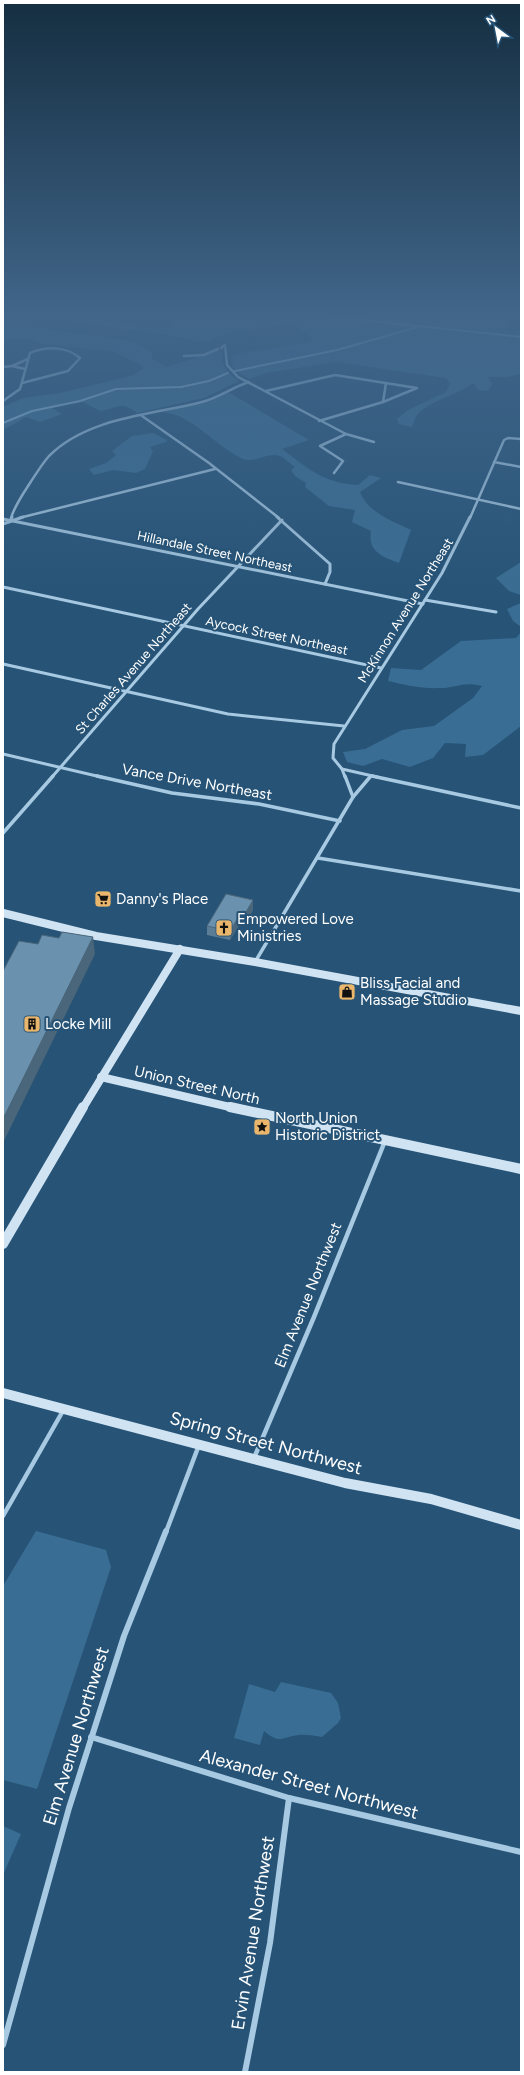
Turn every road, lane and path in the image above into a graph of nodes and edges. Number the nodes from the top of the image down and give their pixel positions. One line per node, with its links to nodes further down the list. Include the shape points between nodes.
1 (159, 412): 4 (street)
2 (302, 412): 5 (street)
3 (352, 412): 5 (street)
4 (142, 416): 11 (street); 17 (street, via 82,434 53,453 42,465 20,500)
5 (319, 422): 6 (street)
6 (346, 434): 8 (street); 12 (street, via 320,446 343,461)
7 (521, 439): 9 (street, McKinnon Avenue Northeast, via 504,440)
8 (374, 442)
9 (494, 462): 10 (street); 14 (street, McKinnon Avenue Northeast)
10 (521, 467)
11 (216, 469): 17 (street); 18 (street)
12 (334, 473)
13 (398, 482): 14 (street)
14 (479, 500): 15 (street); 23 (street, McKinnon Avenue Northeast, via 463,536)
15 (521, 509)
16 (3, 519): 17 (street, Hillandale Street Northeast)
17 (11, 520): 19 (street); 20 (street, Hillandale Street Northeast)
18 (282, 520): 20 (street, St Charles Avenue Northeast); 21 (street, via 326,558 331,568)
19 (3, 524)
20 (238, 566): 21 (street, Hillandale Street Northeast); 26 (street, St Charles Avenue Northeast)
21 (325, 584): 24 (street, Hillandale Street Northeast)
22 (3, 587): 26 (street, Aycock Street Northeast)
23 (425, 600): 24 (street, McKinnon Avenue Northeast); 25 (street)
24 (423, 604): 28 (street, McKinnon Avenue Northeast)
25 (496, 612)
26 (185, 625): 28 (street, Aycock Street Northeast); 29 (street, St Charles Avenue Northeast)
27 (3, 664): 29 (street)
28 (381, 668): 30 (street, McKinnon Avenue Northeast)
29 (126, 692): 30 (street, via 228,714); 32 (street, St Charles Avenue Northeast)
30 (344, 726): 33 (street, McKinnon Avenue Northeast, via 332,752 333,758)
31 (3, 754): 32 (street, Vance Drive Northeast)
32 (60, 767): 37 (street, Vance Drive Northeast, via 172,793 259,804); 38 (street, St Charles Avenue Northeast)
33 (342, 769): 34 (street); 35 (street, McKinnon Avenue Northeast)
34 (370, 776): 35 (street); 36 (street)
35 (353, 796): 37 (street)
36 (521, 808)
37 (340, 821): 39 (street)
38 (3, 832)
39 (318, 858): 40 (street); 43 (street)
40 (521, 891)
41 (3, 913): 42 (street, via 96,936)
42 (180, 949): 43 (street); 45 (street)
43 (256, 962): 44 (street)
44 (521, 1011)
45 (101, 1076): 46 (street, Union Street North, via 273,1117); 48 (street)
46 (385, 1140): 47 (street, Union Street North); 52 (street, Elm Avenue Northwest)
47 (521, 1169)
48 (3, 1244)
49 (3, 1392): 50 (street, Spring Street Northwest)
50 (64, 1409): 51 (street, Spring Street Northwest); 53 (street)
51 (200, 1444): 52 (street, Spring Street Northwest); 55 (street, Elm Avenue Northwest, via 124,1636)
52 (254, 1458): 54 (street, Spring Street Northwest, via 345,1483 431,1499)
53 (3, 1516)
54 (521, 1525)
55 (91, 1737): 56 (street, Alexander Street Northwest); 58 (street, Elm Avenue Northwest)
56 (289, 1798): 57 (street, Alexander Street Northwest); 59 (street, Ervin Avenue Northwest, via 270,1943)
57 (521, 1852)
58 (3, 2045)
59 (244, 2072)

